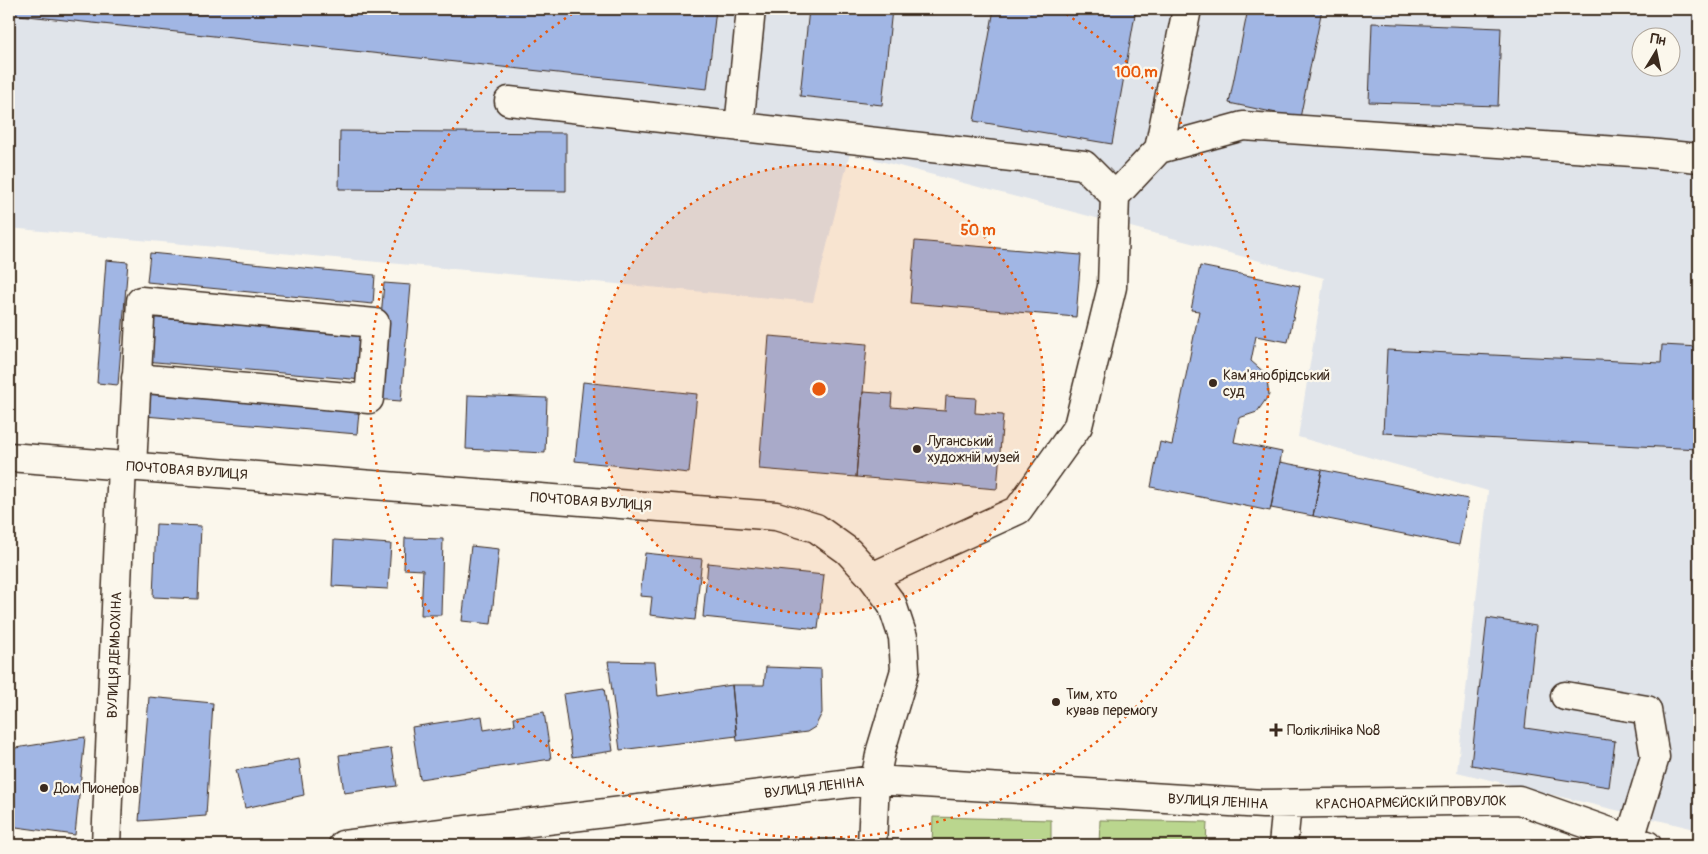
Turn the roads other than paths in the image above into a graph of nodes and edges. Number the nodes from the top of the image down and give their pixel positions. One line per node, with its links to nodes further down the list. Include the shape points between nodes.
1 (751, 9): 4 (street)
2 (1187, 9): 5 (street)
3 (509, 101): 4 (street)
4 (739, 127): 7 (street, via 1084,165)
5 (1159, 149): 6 (street, via 1243,126); 7 (street)
6 (1699, 158)
7 (1115, 196): 11 (street, via 1112,287 1078,426 1018,510)
8 (136, 378): 8 (street, ВУЛИЦЯ ДЕМЬОХІНА, via 369,399 375,323 141,301); 10 (street, ВУЛИЦЯ ДЕМЬОХІНА)
9 (9, 457): 10 (street, ПОЧТОВАЯ ВУЛИЦЯ)
10 (127, 465): 11 (street, ПОЧТОВАЯ ВУЛИЦЯ, via 776,516 816,528 848,551); 16 (street, ВУЛИЦЯ ДЕМЬОХІНА)
11 (872, 577): 13 (street, ПОЧТОВАЯ ВУЛИЦЯ, via 892,604 904,637 905,670 880,750)
12 (1565, 696): 15 (street, via 1647,710 1655,757)
13 (875, 780): 14 (street, ВУЛИЦЯ ЛЕНІНА); 17 (street, ВУЛИЦЯ ЛЕНІНА); 18 (street, ПОЧТОВАЯ ВУЛИЦЯ)
14 (1287, 804): 15 (street, КРАСНОАРМЄЙСКІЙ ПРОВУЛОК, via 1519,800); 19 (street)
15 (1638, 842)
16 (106, 845)
17 (343, 845)
18 (872, 845)
19 (1283, 845)

